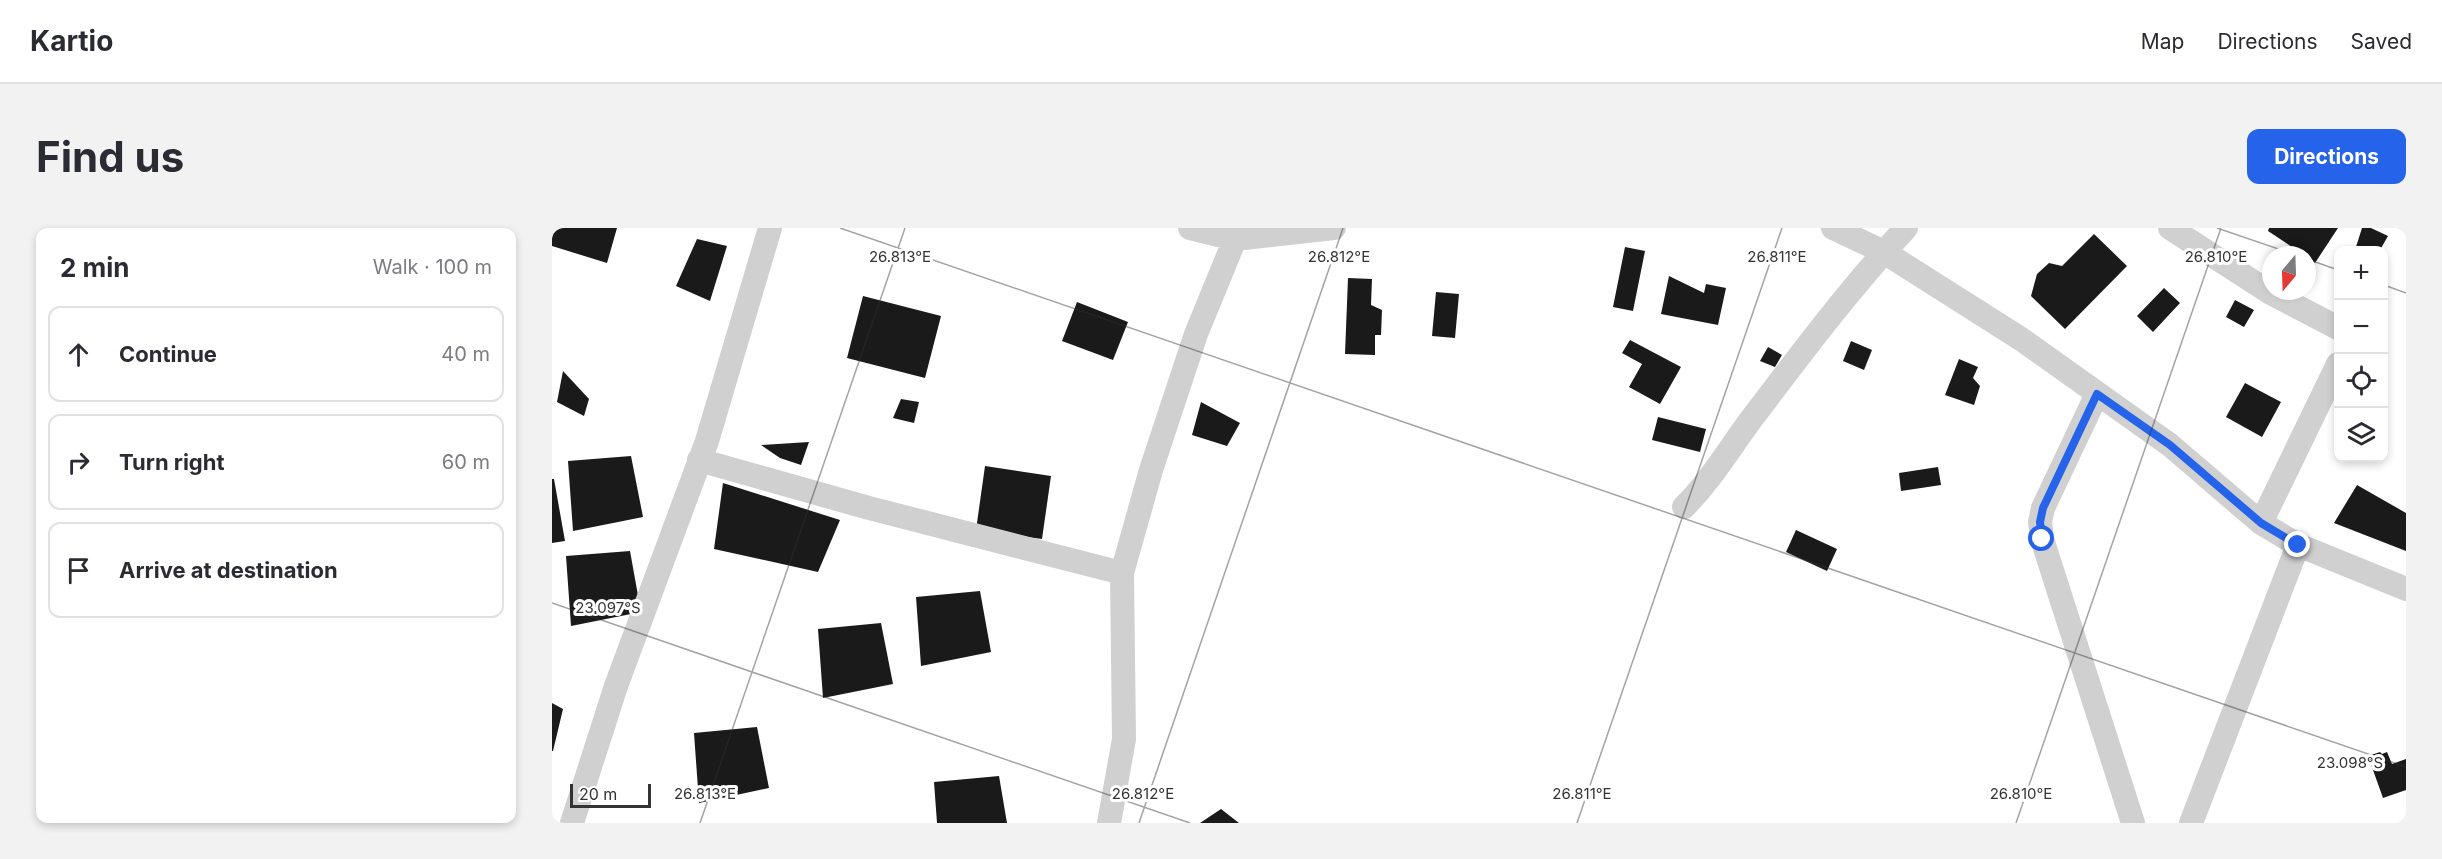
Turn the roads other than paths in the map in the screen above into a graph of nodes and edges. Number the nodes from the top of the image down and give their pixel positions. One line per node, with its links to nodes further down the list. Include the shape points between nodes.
1 (770, 228): 12 (street)
2 (1190, 228): 7 (street)
3 (1334, 228): 7 (street)
4 (1833, 228): 8 (street)
5 (1906, 228): 8 (street)
6 (2170, 228): 9 (street, via 2269,292)
7 (1236, 234): 16 (street, via 1196,334)
8 (1884, 252): 11 (street, via 2021,339); 13 (street, via 1763,402 1717,471)
9 (2334, 326)
10 (2334, 372): 14 (street)
11 (2097, 394): 14 (street, via 2170,445); 20 (street, via 2040,522 2042,539)
12 (699, 460): 16 (street); 18 (street, via 616,686)
13 (1684, 507)
14 (2261, 523): 15 (street)
15 (2298, 545): 17 (street); 21 (street)
16 (1122, 573): 19 (street, via 1124,739)
17 (2406, 589)
18 (572, 823)
19 (1109, 823)
20 (2133, 823)
21 (2191, 823)

